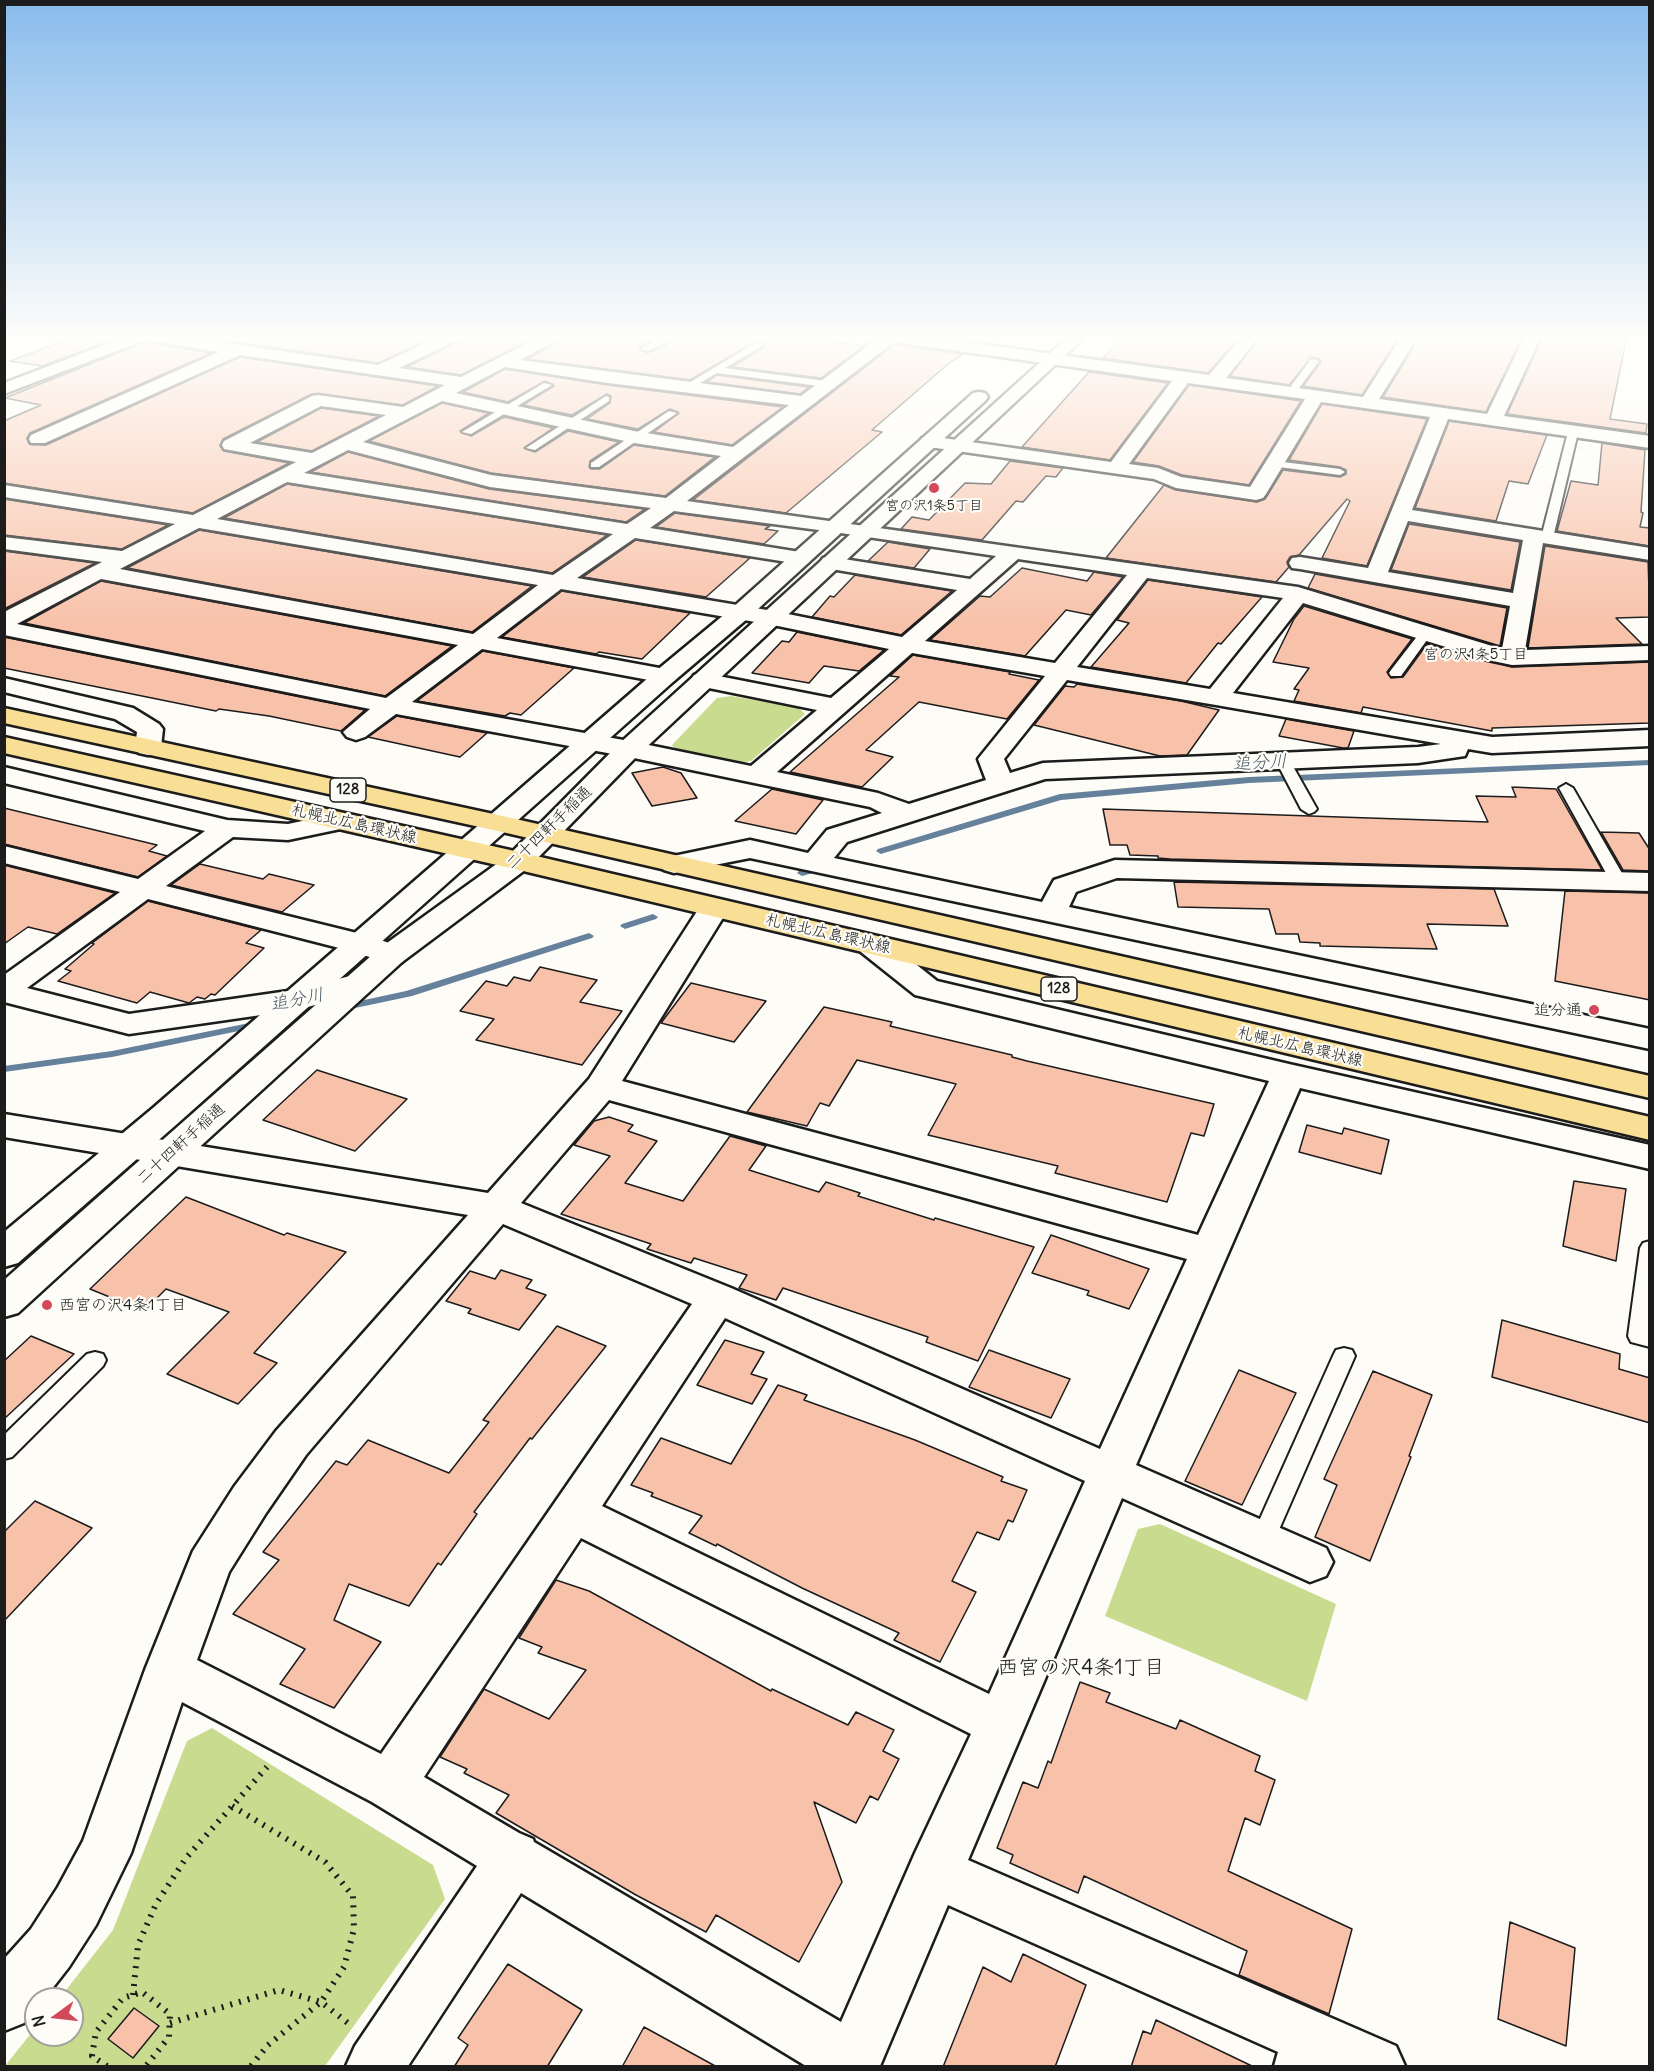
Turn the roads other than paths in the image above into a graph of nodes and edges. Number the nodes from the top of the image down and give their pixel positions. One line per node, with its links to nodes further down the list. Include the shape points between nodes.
1 (1573, 432): 36 (lane)
2 (54, 433): 16 (street)
3 (255, 433): 23 (street, via 231,445)
4 (370, 433): 19 (street)
5 (554, 433): 21 (lane)
6 (612, 433): 15 (street)
7 (641, 433): 15 (lane)
8 (764, 433): 22 (street)
9 (939, 433): 17 (street, 二十四軒手稲通)
10 (973, 433): 20 (street, 二十四軒手稲通)
11 (1142, 433): 26 (street)
12 (1294, 433): 24 (street)
13 (1433, 433): 31 (street)
14 (1578, 433): 18 (street)
15 (634, 437): 22 (street); 25 (lane)
16 (38, 440)
17 (929, 441): 20 (street); 33 (street, 二十四軒手稲通)
18 (1650, 442)
19 (349, 444): 23 (street); 30 (street, via 490,481)
20 (961, 444): 26 (street); 35 (street, 二十四軒手稲通)
21 (531, 448)
22 (736, 453): 30 (street)
23 (317, 460): 28 (street)
24 (1275, 464): 26 (street, via 1256,494); 27 (lane)
25 (595, 465)
26 (1116, 468)
27 (1340, 472)
28 (287, 476): 32 (street); 34 (street)
29 (4, 491): 32 (street)
30 (669, 505): 33 (street); 34 (street)
31 (1400, 514): 36 (street); 46 (street)
32 (194, 521): 40 (street); 47 (street)
33 (834, 526): 35 (street); 41 (street, 二十四軒手稲通)
34 (633, 531): 41 (street); 47 (street)
35 (866, 531): 38 (street); 42 (street, 二十四軒手稲通)
36 (1541, 537): 39 (street); 50 (street)
37 (4, 543): 40 (street)
38 (1014, 552): 44 (street); 48 (street)
39 (1650, 554)
40 (124, 558): 45 (street)
41 (800, 558): 51 (street, 二十四軒手稲通)
42 (831, 563): 48 (street); 52 (street, 二十四軒手稲通)
43 (1300, 563): 46 (street)
44 (1142, 571): 49 (street); 60 (street)
45 (98, 572): 53 (street); 56 (street)
46 (1376, 575): 50 (street)
47 (557, 582): 51 (street); 56 (street)
48 (974, 586): 57 (street)
49 (1299, 594): 55 (street); 65 (street)
50 (1522, 601): 59 (street)
51 (740, 614): 52 (street); 62 (street, 二十四軒手稲通)
52 (773, 618): 57 (street); 63 (street, 二十四軒手稲通)
53 (4, 621)
54 (4, 628): 66 (street)
55 (1426, 633): 59 (street); 61 (lane)
56 (479, 640): 62 (street); 66 (street)
57 (906, 645): 60 (street); 67 (street)
58 (1650, 653): 59 (street)
59 (1512, 658)
60 (1062, 672): 65 (street); 79 (street, via 991,759)
61 (1396, 673)
62 (665, 676): 71 (street, 二十四軒手稲通)
63 (703, 680): 67 (street); 75 (street, 二十四軒手稲通)
64 (4, 685): 74 (street, via 124,713 150,729)
65 (1216, 698): 73 (street)
66 (391, 706): 69 (street); 71 (street)
67 (837, 706): 78 (street)
68 (4, 715): 74 (main road, 札幌北広島環状線 / 128)
69 (356, 732)
70 (1650, 738): 73 (street)
71 (591, 741): 75 (street); 84 (street, 二十四軒手稲通)
72 (4, 745): 83 (main road, 札幌北広島環状線 / 128)
73 (1492, 745): 76 (street)
74 (148, 747): 84 (main road, 札幌北広島環状線 / 128)
75 (629, 749): 78 (street); 86 (street, 二十四軒手稲通)
76 (1287, 767): 79 (street, via 1043,771); 81 (lane)
77 (4, 775): 85 (street)
78 (757, 775): 82 (street, via 878,801)
79 (1001, 784): 82 (street)
80 (1566, 788): 92 (lane)
81 (1309, 809)
82 (907, 814): 90 (street, via 837,836)
83 (340, 821): 85 (street, via 288,832); 87 (main road, 札幌北広島環状線 / 128)
84 (498, 824): 86 (main road, 札幌北広島環状線 / 128); 87 (street, 二十四軒手稲通)
85 (226, 828): 94 (street)
86 (547, 835): 89 (street, 二十四軒手稲通); 91 (main road, 札幌北広島環状線 / 128)
87 (469, 850): 89 (main road, 札幌北広島環状線 / 128); 97 (street, 二十四軒手稲通)
88 (4, 854): 94 (street)
89 (519, 861): 95 (main road, 札幌北広島環状線 / 128); 99 (street, 二十四軒手稲通)
90 (815, 862): 91 (street, via 750,849); 96 (street)
91 (674, 864): 105 (main road, 札幌北広島環状線 / 128)
92 (1619, 882): 93 (street); 96 (street, via 1115,869 1064,886)
93 (1650, 882)
94 (141, 888): 97 (street); 100 (street)
95 (714, 908): 98 (main road, 札幌北広島環状線 / 128); 104 (street)
96 (1052, 912): 102 (street)
97 (362, 944): 99 (street); 101 (street, 二十四軒手稲通)
98 (872, 945): 103 (street, via 927,988); 107 (main road, 札幌北広島環状線 / 128)
99 (391, 955): 101 (street, 二十四軒手稲通, via 354,988)
100 (4, 991): 101 (street, via 129,1024)
101 (294, 1016): 108 (street, 二十四軒手稲通); 109 (street, 二十四軒手稲通)
102 (1650, 1039)
103 (1288, 1075): 110 (street); 113 (street)
104 (601, 1086): 111 (street); 113 (street)
105 (1650, 1087)
106 (4, 1125): 108 (street)
107 (1650, 1130)
108 (128, 1146): 109 (street); 114 (street, 二十四軒手稲通)
109 (170, 1154): 111 (street); 116 (street, 二十四軒手稲通)
110 (1650, 1157)
111 (496, 1207): 115 (street); 125 (street, via 291,1443 250,1500 209,1565)
112 (1650, 1248): 117 (lane, via 1639,1336)
113 (1209, 1251): 121 (street)
114 (4, 1252)
115 (717, 1298): 121 (street); 122 (street)
116 (4, 1303)
117 (1650, 1339)
118 (1344, 1356): 123 (lane)
119 (95, 1360): 120 (lane)
120 (4, 1450)
121 (1110, 1474): 123 (street); 126 (street)
122 (573, 1513): 126 (street); 127 (street)
123 (1262, 1541): 124 (street)
124 (1310, 1562)
125 (169, 1670): 127 (street); 130 (street, via 105,1853 50,1948)
126 (1001, 1724): 129 (street)
127 (390, 1785): 128 (street)
128 (514, 1857): 131 (street); 133 (street)
129 (934, 1872): 132 (street); 133 (street)
130 (4, 2003)
131 (364, 2047)
132 (1307, 2052): 134 (street)
133 (852, 2064)
134 (1376, 2067)

